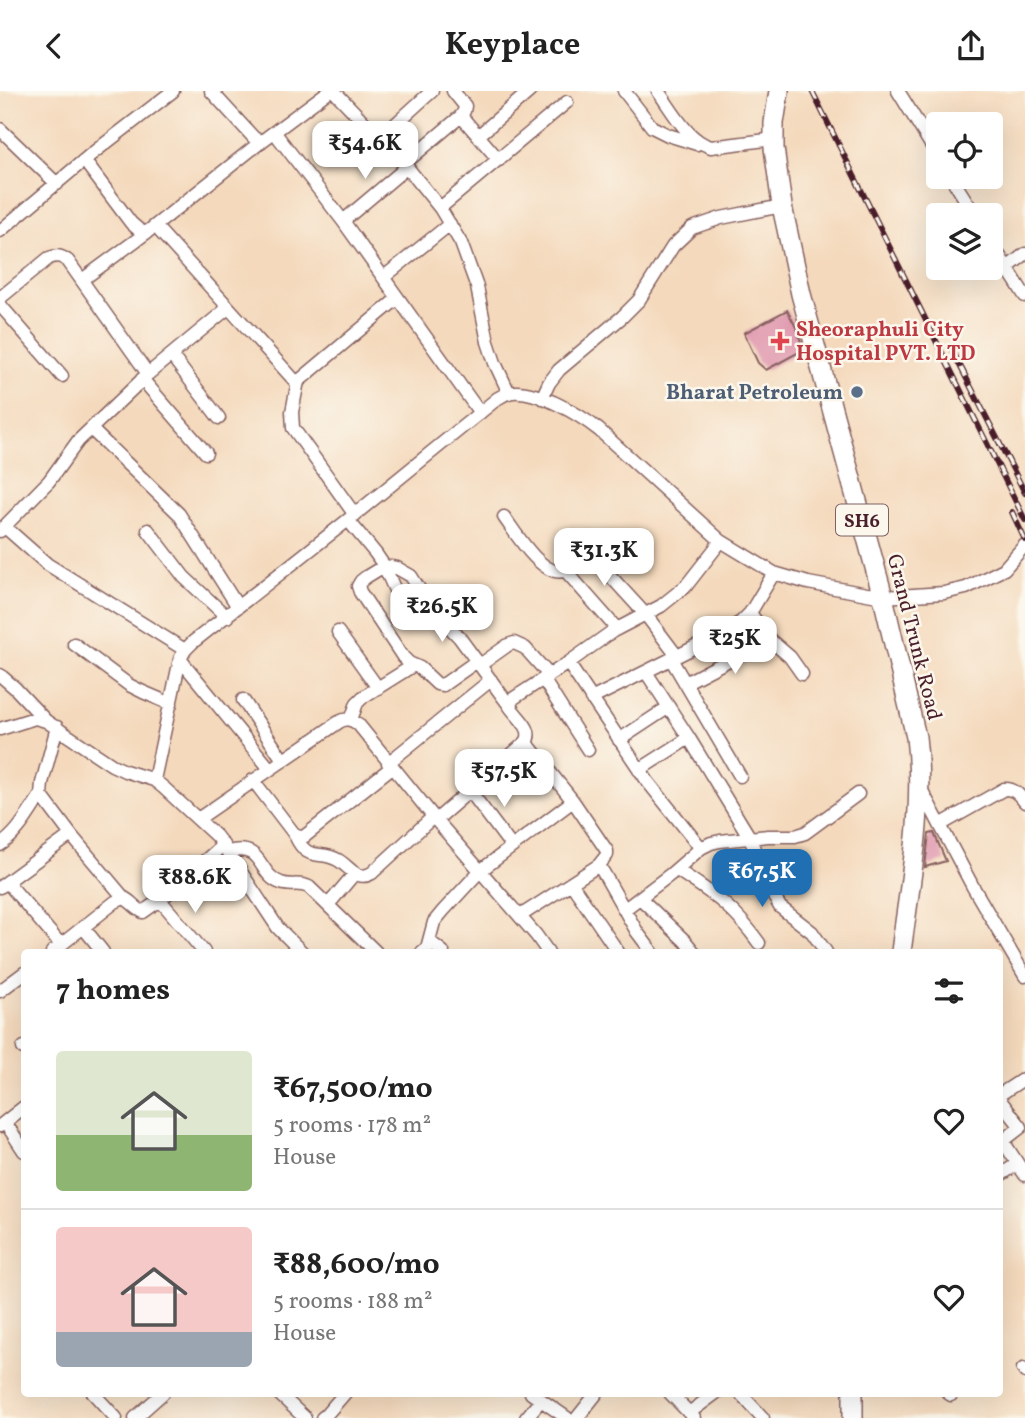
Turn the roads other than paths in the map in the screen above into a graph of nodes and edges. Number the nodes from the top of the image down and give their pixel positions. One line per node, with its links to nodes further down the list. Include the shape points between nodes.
1 (173, 91): 21 (street)
2 (211, 91): 19 (street)
3 (331, 91): 14 (street); 17 (street)
4 (432, 91): 17 (street)
5 (453, 91): 12 (street, via 465,106)
6 (530, 91): 15 (street)
7 (624, 91): 20 (street, via 652,127)
8 (658, 91): 20 (street)
9 (779, 91): 18 (main road, Grand Trunk Road / SH6)
10 (898, 91): 16 (street)
11 (567, 102): 22 (street)
12 (461, 116): 15 (street); 23 (street)
13 (0, 128): 24 (street)
14 (275, 133): 19 (street); 27 (street)
15 (478, 136): 22 (street)
16 (926, 136)
17 (379, 139): 23 (street)
18 (774, 139): 20 (street, via 711,148); 25 (main road, Grand Trunk Road / SH6)
19 (262, 141): 29 (street)
20 (701, 145)
21 (89, 156): 24 (street); 29 (street, via 86,163 91,172 131,223 139,230)
22 (499, 160): 26 (street)
23 (406, 166): 26 (street); 27 (street)
24 (57, 184): 30 (street)
25 (782, 206): 46 (street, via 692,228 673,246 639,300 559,370); 60 (main road, Grand Trunk Road / SH6)
26 (440, 208): 28 (street)
27 (344, 221): 34 (street)
28 (450, 224): 34 (street); 45 (street, via 470,266 488,342)
29 (151, 229): 35 (street); 40 (street)
30 (0, 232)
31 (1025, 254): 33 (street)
32 (1003, 262): 33 (street)
33 (1007, 268): 36 (street)
34 (384, 277): 38 (street)
35 (82, 280): 37 (street, via 68,261 56,255); 43 (street)
36 (1025, 296)
37 (0, 298)
38 (398, 298): 44 (street); 47 (street)
39 (0, 305): 42 (street)
40 (228, 308): 41 (street); 44 (street, via 292,380)
41 (171, 355): 43 (street); 48 (street)
42 (62, 376)
43 (145, 377): 49 (street); 50 (street)
44 (298, 381): 52 (street, via 293,428)
45 (509, 393): 46 (street); 47 (street)
46 (541, 398): 55 (street, via 584,418)
47 (480, 413): 52 (street)
48 (219, 418)
49 (91, 429): 53 (street); 61 (street, via 179,514)
50 (206, 453)
51 (504, 517): 58 (street, via 541,563)
52 (351, 518): 57 (street); 61 (street)
53 (2, 529): 70 (street)
54 (148, 530): 65 (street, via 184,577)
55 (721, 541): 59 (street); 64 (street, via 686,586)
56 (1025, 545): 60 (street, via 1004,569 966,588)
57 (384, 566): 62 (street, via 411,576); 62 (street, via 408,614 413,617); 74 (street, via 358,586 398,651)
58 (565, 571): 64 (street, via 592,556); 66 (street)
59 (774, 573): 60 (street); 63 (street)
60 (883, 597): 101 (main road, Grand Trunk Road / SH6, via 916,737)
61 (238, 607): 65 (street)
62 (431, 608): 72 (street)
63 (750, 613): 68 (street); 71 (street)
64 (646, 615): 66 (street); 71 (street)
65 (226, 617): 70 (street)
66 (617, 629): 73 (street)
67 (338, 632): 81 (street)
68 (769, 639): 76 (street); 80 (street)
69 (74, 644): 84 (street, via 130,684)
70 (183, 655): 84 (street); 96 (street)
71 (674, 658): 75 (street); 80 (street)
72 (479, 663): 74 (street, via 443,685); 78 (street, via 514,643 525,648); 79 (street)
73 (568, 663): 78 (street); 82 (street)
74 (414, 665): 81 (street)
75 (646, 672): 82 (street); 86 (street)
76 (802, 674)
77 (0, 675): 88 (street)
78 (546, 677): 85 (street); 93 (street)
79 (491, 680): 85 (street); 95 (street)
80 (685, 683): 98 (street)
81 (377, 688): 87 (street, via 357,703)
82 (591, 699): 91 (street)
83 (243, 700): 94 (street)
84 (171, 704): 100 (street)
85 (509, 705): 92 (street, via 529,731)
86 (669, 707): 90 (street); 91 (street)
87 (351, 720): 94 (street, via 339,722); 95 (street)
88 (52, 724): 89 (street, via 35,718); 100 (street, via 112,765); 104 (street)
89 (0, 729)
90 (689, 739): 97 (street); 112 (street)
91 (619, 740): 97 (street)
92 (526, 743): 102 (street); 105 (street)
93 (588, 750)
94 (283, 760): 96 (street)
95 (390, 765): 107 (street); 111 (street, via 305,836)
96 (270, 769): 99 (street)
97 (639, 770): 115 (street)
98 (740, 776)
99 (253, 780): 108 (street); 111 (street)
100 (154, 781): 108 (street)
101 (920, 785): 109 (street); 142 (main road, Grand Trunk Road / SH6)
102 (470, 791): 107 (street); 114 (street)
103 (858, 794): 112 (street, via 805,833)
104 (41, 795): 110 (street); 113 (street, via 15,833)
105 (573, 801): 114 (street); 117 (street, via 607,851)
106 (1025, 802): 109 (street, via 1016,792 1004,789)
107 (434, 818): 119 (street); 120 (street, via 372,873 365,877)
108 (198, 819): 116 (street)
109 (940, 825): 144 (street)
110 (71, 835): 122 (street); 123 (street)
111 (295, 835): 120 (street, via 308,852 336,858)
112 (750, 838): 115 (street); 141 (street, via 780,907 812,932)
113 (0, 845)
114 (512, 847): 119 (street)
115 (701, 848): 118 (street)
116 (225, 849): 125 (street); 126 (street, via 246,851 280,883 309,887); 135 (street, via 278,928)
117 (599, 865): 121 (street); 127 (street)
118 (677, 870): 124 (street); 130 (street, via 725,903)
119 (480, 871): 128 (street); 131 (street, via 434,922)
120 (355, 873): 126 (street)
121 (571, 883): 128 (street); 138 (street)
122 (3, 885): 132 (street)
123 (124, 898): 125 (street, via 143,912); 129 (street)
124 (640, 898): 127 (street); 140 (street)
125 (160, 900): 134 (street)
126 (328, 905): 136 (street)
127 (625, 909): 139 (street)
128 (520, 916): 137 (street)
129 (83, 927): 132 (street); 133 (street)
130 (759, 943)
131 (426, 947)
132 (63, 948)
133 (101, 949)
134 (201, 949)
135 (299, 949)
136 (373, 949)
137 (546, 949)
138 (616, 949)
139 (650, 949)
140 (692, 949)
141 (824, 949)
142 (901, 949)
143 (21, 975): 145 (street)
144 (1025, 976)
145 (0, 991)
146 (1025, 1078): 147 (street)
147 (1003, 1094)
148 (1003, 1102): 151 (street, via 1021,1127)
149 (21, 1109): 150 (street)
150 (1, 1123): 153 (street)
151 (1003, 1141)
152 (1003, 1141): 154 (street)
153 (21, 1147)
154 (1017, 1164): 155 (street); 156 (street)
155 (1003, 1173)
156 (1025, 1175)
157 (97, 1397): 170 (street)
158 (159, 1397): 171 (street)
159 (282, 1397): 172 (street)
160 (342, 1397): 169 (street)
161 (536, 1397): 173 (street)
162 (537, 1397): 174 (street)
163 (594, 1397): 175 (street)
164 (674, 1397): 168 (street)
165 (712, 1397): 168 (street)
166 (744, 1397): 176 (street)
167 (853, 1397): 177 (main road)
168 (691, 1416)
169 (326, 1417)
170 (116, 1418)
171 (135, 1418)
172 (305, 1418)
173 (526, 1418)
174 (567, 1418)
175 (577, 1418)
176 (763, 1418)
177 (853, 1418)

